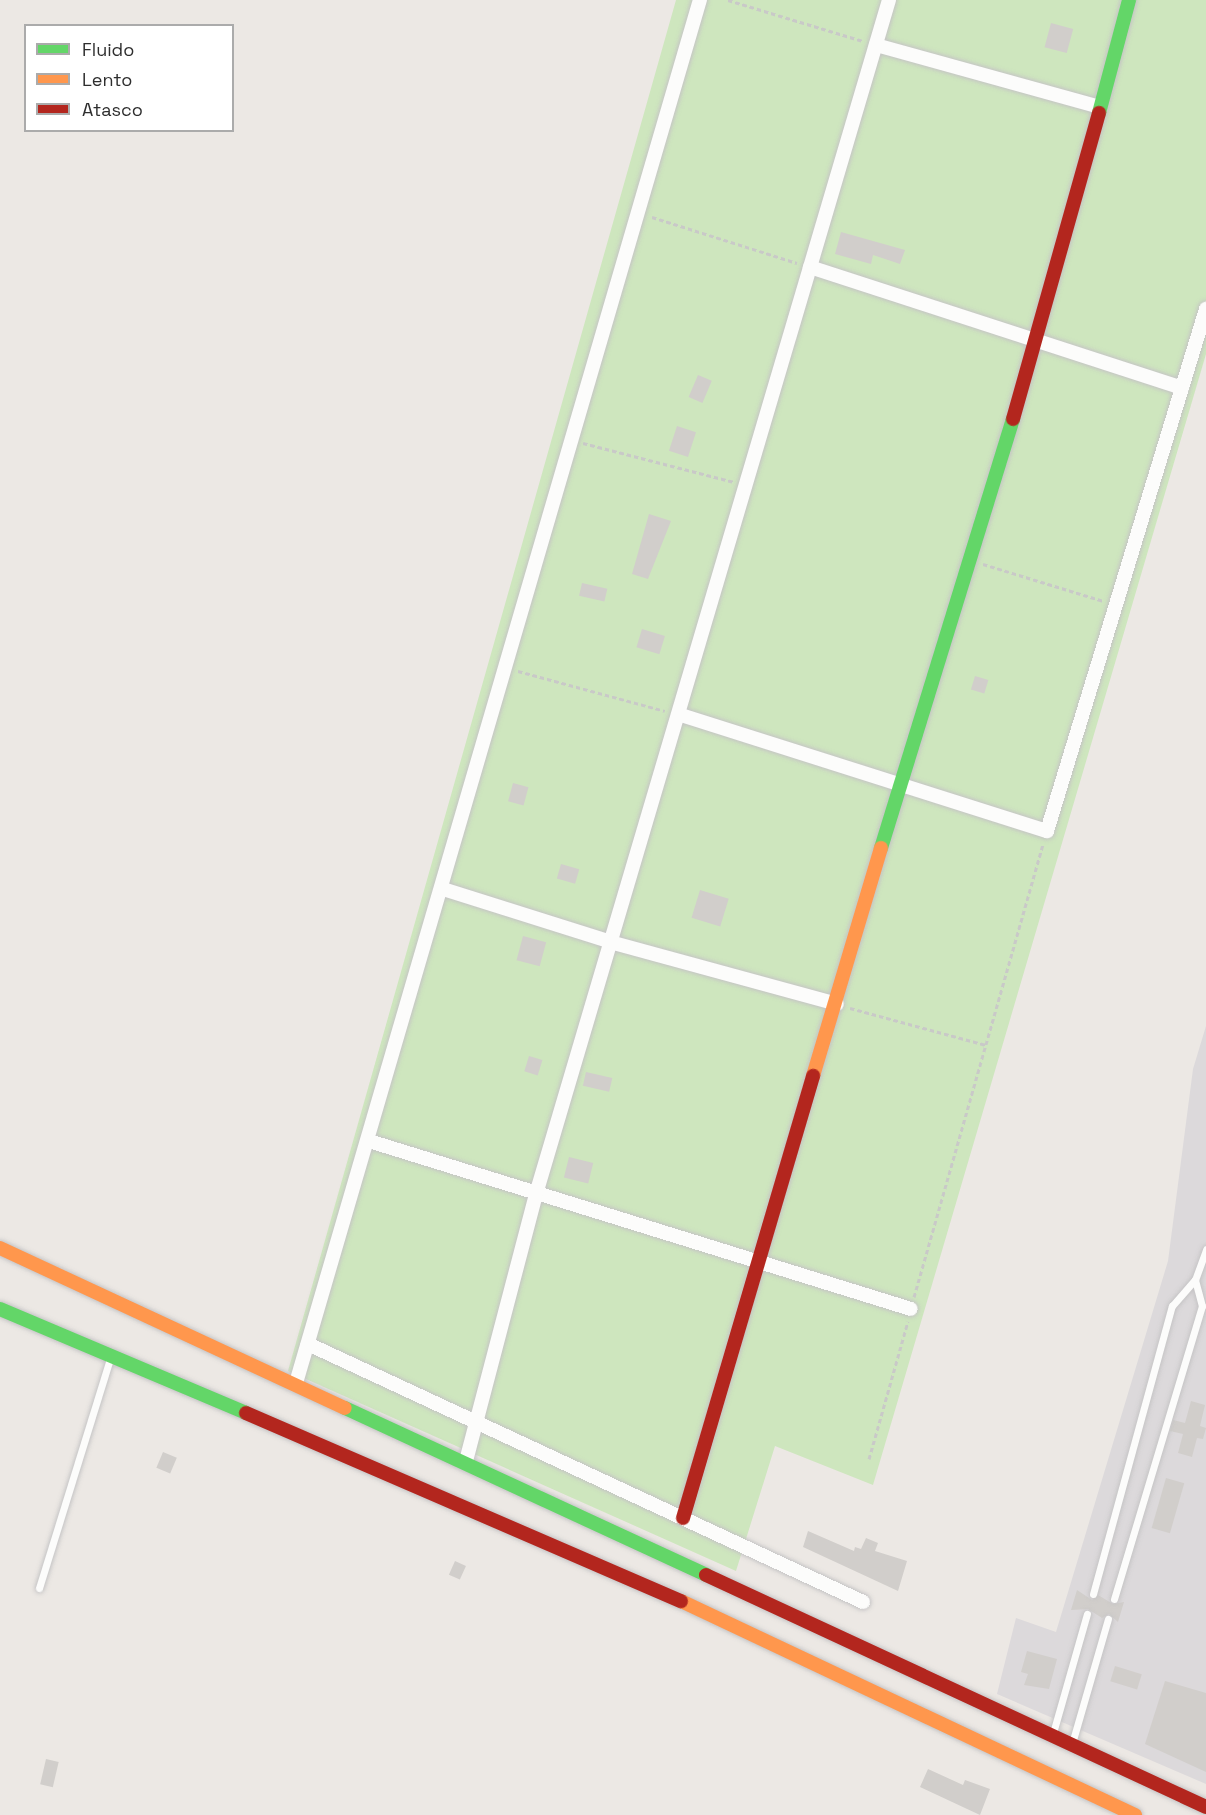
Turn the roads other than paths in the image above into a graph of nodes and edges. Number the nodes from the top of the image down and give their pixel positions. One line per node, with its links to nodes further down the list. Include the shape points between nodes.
1 (700, 0): 12 (street)
2 (889, 0): 4 (street)
3 (1129, 0): 5 (main road)
4 (876, 45): 5 (street); 6 (street)
5 (1099, 107): 8 (main road)
6 (810, 267): 8 (street); 10 (street)
7 (1206, 309): 9 (street)
8 (1037, 343): 9 (street); 11 (main road)
9 (1182, 388): 11 (street, via 1047,831)
10 (681, 715): 11 (street); 13 (street)
11 (900, 783): 14 (main road)
12 (443, 889): 13 (street); 15 (street)
13 (614, 943): 14 (street); 16 (street)
14 (837, 1004): 19 (main road)
15 (369, 1141): 16 (street); 24 (street)
16 (536, 1194): 19 (street); 27 (street)
17 (0, 1248): 26 (main road)
18 (1206, 1249): 20 (lane)
19 (759, 1262): 23 (street); 29 (main road)
20 (1195, 1280): 21 (lane); 31 (lane, via 1172,1306); 32 (lane, via 1202,1306)
21 (1206, 1285)
22 (0, 1309): 25 (main road)
23 (911, 1309)
24 (308, 1344): 26 (street); 27 (street)
25 (112, 1355): 30 (lane); 39 (main road, via 587,1557)
26 (296, 1383): 28 (main road)
27 (478, 1420): 28 (street); 29 (street)
28 (466, 1461): 36 (main road)
29 (683, 1518): 33 (street)
30 (39, 1588)
31 (1093, 1594)
32 (1114, 1599)
33 (863, 1602)
34 (1087, 1614): 36 (lane)
35 (1108, 1619): 37 (lane)
36 (1052, 1736): 37 (main road)
37 (1072, 1745): 38 (main road)
38 (1206, 1807)
39 (1135, 1815)

